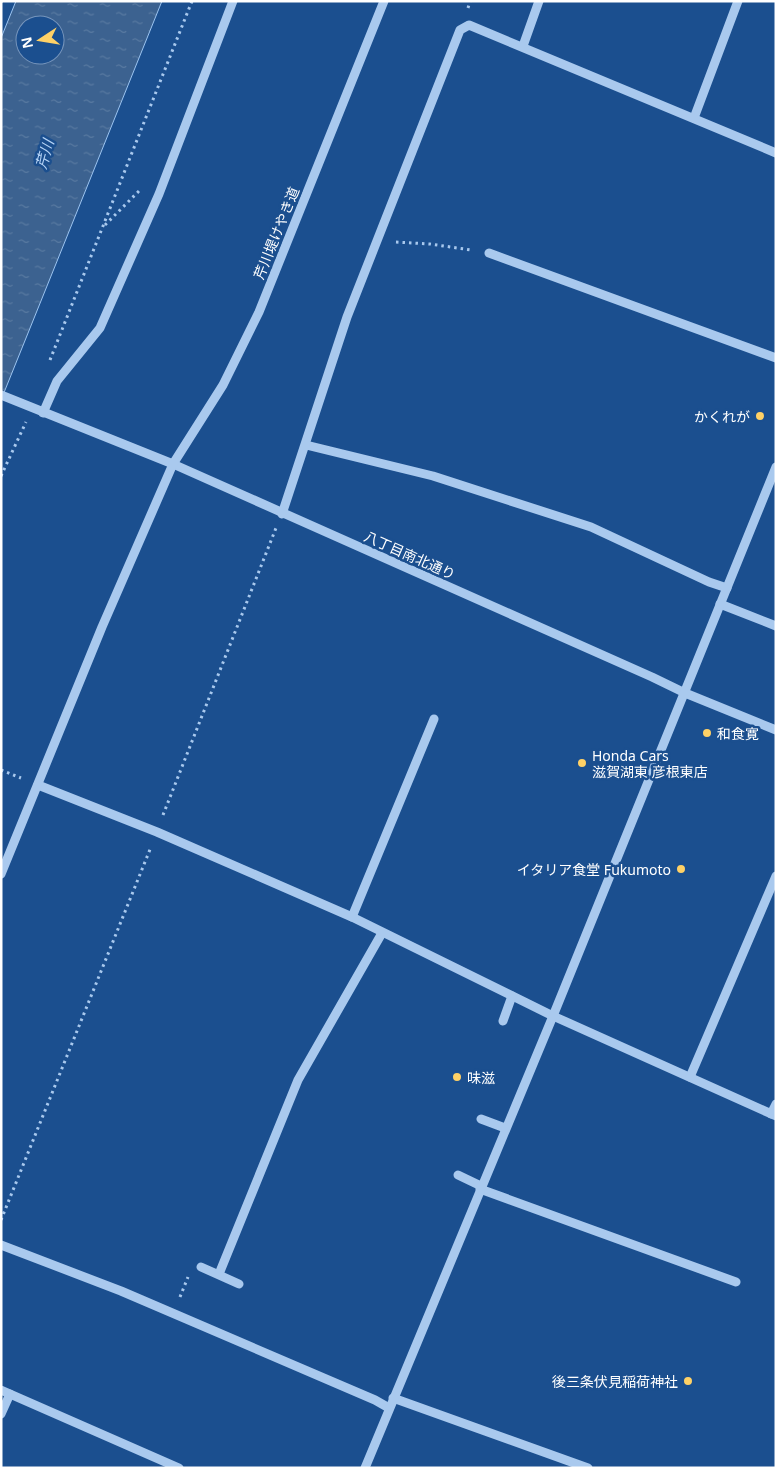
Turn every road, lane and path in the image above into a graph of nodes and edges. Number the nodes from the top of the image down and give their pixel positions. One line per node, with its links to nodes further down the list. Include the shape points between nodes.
1 (192, 1): 10 (path)
2 (233, 1): 16 (street, via 159,194 100,328 57,381)
3 (384, 1): 19 (street, 芹川堤けやき道, via 259,312 223,385)
4 (539, 1): 6 (street)
5 (738, 1): 7 (street)
6 (522, 46): 7 (street); 11 (street, via 469,25 460,30)
7 (694, 118): 8 (street)
8 (776, 153)
9 (145, 185): 10 (path)
10 (102, 227): 14 (path)
11 (378, 241): 12 (path, via 430,244); 18 (street, via 335,351)
12 (489, 253): 13 (street)
13 (776, 358)
14 (49, 362)
15 (1, 395): 16 (street, 八丁目南北通り)
16 (43, 413): 19 (street, 八丁目南北通り)
17 (26, 421): 21 (path)
18 (306, 445): 22 (street); 23 (street, via 433,476 592,527)
19 (173, 464): 22 (street, 八丁目南北通り); 29 (street, 芹川堤けやき道)
20 (776, 467): 23 (street)
21 (1, 476)
22 (282, 514): 26 (street, 八丁目南北通り); 30 (path)
23 (727, 588): 24 (street)
24 (720, 604): 25 (street); 26 (street)
25 (776, 626)
26 (685, 692): 28 (street, 八丁目南北通り); 36 (street)
27 (434, 719): 33 (street)
28 (776, 730)
29 (38, 785): 30 (street); 31 (street, 芹川堤けやき道)
30 (157, 832): 33 (street); 45 (path)
31 (1, 874)
32 (776, 876): 38 (street)
33 (352, 917): 34 (street)
34 (382, 934): 35 (street); 48 (street, via 298,1080)
35 (512, 996): 36 (street); 37 (street)
36 (553, 1016): 38 (street); 42 (street)
37 (502, 1021)
38 (690, 1077): 40 (street)
39 (776, 1104): 40 (street)
40 (773, 1115)
41 (481, 1118): 42 (street)
42 (505, 1128): 44 (street)
43 (458, 1175): 44 (street)
44 (480, 1187): 49 (street); 53 (street)
45 (1, 1220)
46 (1, 1245): 51 (street)
47 (201, 1267): 48 (street); 51 (path, via 190,1272)
48 (219, 1274): 50 (street)
49 (736, 1282)
50 (239, 1284)
51 (174, 1314): 54 (street)
52 (6, 1392): 55 (street); 56 (street)
53 (393, 1398): 54 (street); 58 (street, via 488,1428)
54 (389, 1408): 57 (street)
55 (1, 1414)
56 (179, 1468)
57 (365, 1468)
58 (588, 1468)

